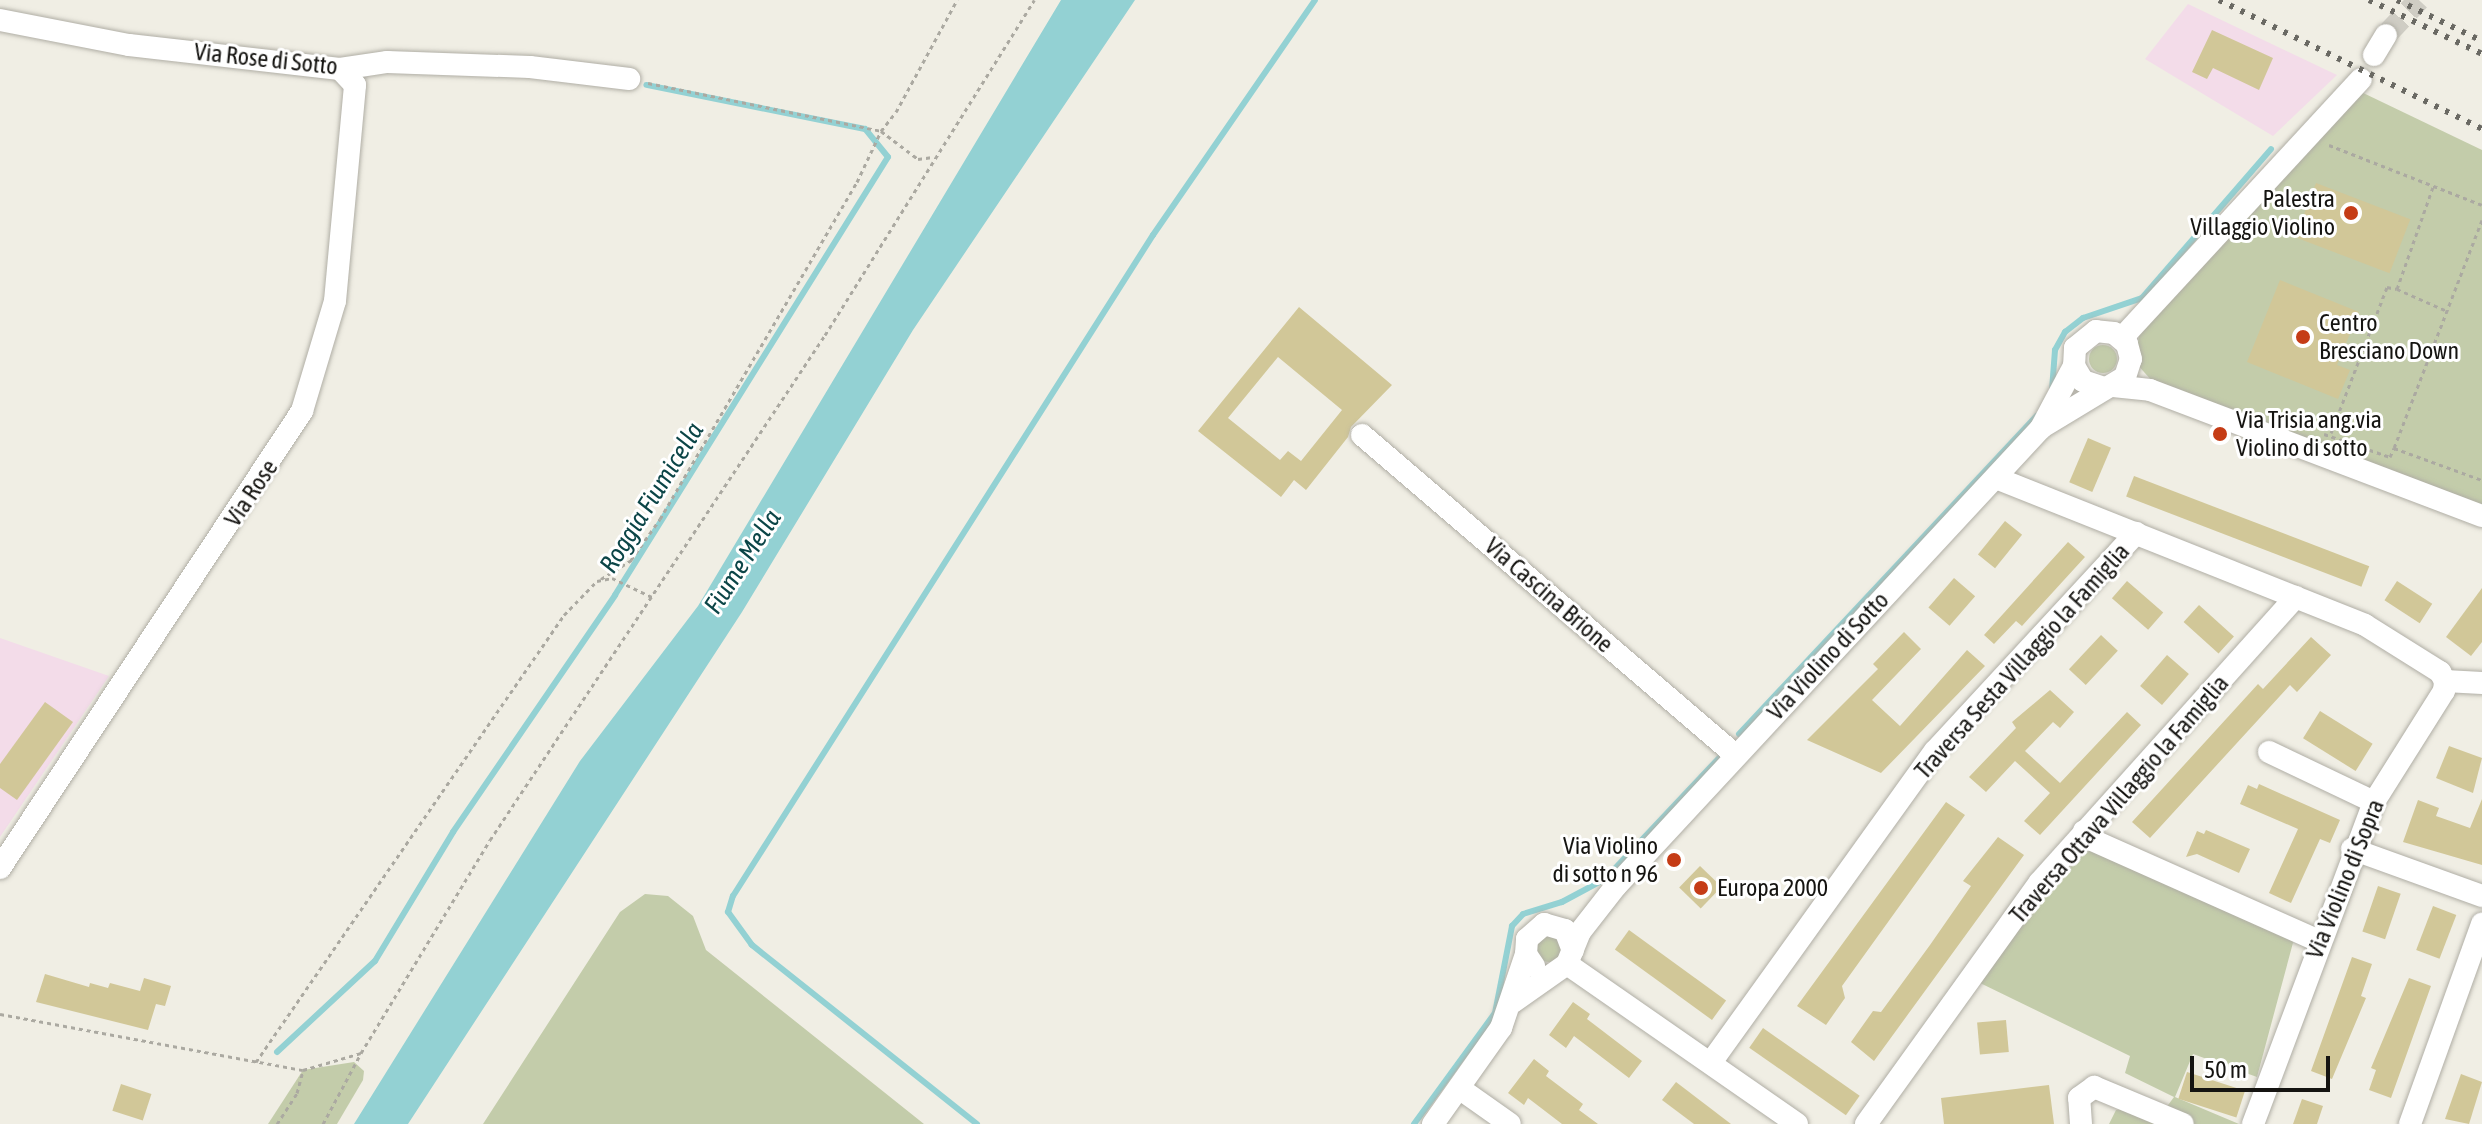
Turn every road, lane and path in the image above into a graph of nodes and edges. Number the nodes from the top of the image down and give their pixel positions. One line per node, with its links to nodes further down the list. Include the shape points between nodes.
1 (957, 0): 9 (path)
2 (1034, 0): 11 (path)
3 (0, 20): 6 (street, Via Rose di Sotto, via 129,45)
4 (2386, 35): 5 (street)
5 (2374, 55)
6 (340, 69): 7 (street, Via Rose di Sotto, via 387,62 530,67); 39 (street, Via Rose, via 355,85 335,301 302,411)
7 (629, 79): 9 (path)
8 (2361, 79): 17 (street)
9 (881, 131): 11 (path, via 918,159); 29 (path, via 857,182 660,519 631,560)
10 (2319, 141): 12 (path)
11 (933, 157): 30 (path, via 825,335)
12 (2433, 187): 13 (path); 15 (path)
13 (2482, 205)
14 (2482, 220): 16 (path)
15 (2397, 289): 16 (path); 23 (path, via 2387,287)
16 (2447, 311): 26 (path, via 2394,448)
17 (2122, 338): 18 (street, Via Violino di Sotto, via 2105,331 2088,334 2075,348); 19 (street, via 2130,351)
18 (2074, 366): 20 (street, via 2083,381); 22 (street, Via Violino di Sotto)
19 (2130, 367): 20 (street, Via Violino di Sotto); 21 (street)
20 (2109, 387): 21 (street); 22 (street, Via Violino di Sotto)
21 (2150, 390): 27 (street)
22 (2041, 428): 25 (street, Via Violino di Sotto)
23 (2331, 433)
24 (1362, 435): 35 (street, Via Cascina Brione)
25 (1996, 478): 28 (street); 35 (street, Via Violino di Sotto)
26 (2482, 480)
27 (2482, 516)
28 (2136, 533): 31 (street); 50 (street, Traversa Sesta Villaggio la Famiglia, via 1935,751)
29 (597, 581): 30 (path, via 612,578); 51 (path, via 564,615)
30 (652, 597): 49 (path, via 490,840)
31 (2296, 597): 32 (street, via 2365,625 2440,672); 37 (street, Traversa Ottava Villaggio la Famiglia)
32 (2445, 681): 33 (street); 36 (street, Via Violino di Sopra, via 2444,691)
33 (2482, 683)
34 (2269, 752): 36 (street, Via Violino di Sopra)
35 (1736, 755): 40 (street, Via Violino di Sotto)
36 (2374, 802): 38 (street, Via Violino di Sopra)
37 (2084, 831): 44 (street, via 2092,840); 59 (street, Traversa Ottava Villaggio la Famiglia, via 2040,882)
38 (2352, 849): 41 (street); 44 (street, Via Violino di Sopra)
39 (0, 868)
40 (1616, 886): 42 (street, Via Violino di Sotto, via 1578,912); 46 (street, Via Violino di Sotto, via 1580,932)
41 (2482, 896)
42 (1544, 924): 45 (street, Via Violino di Sotto, via 1531,932); 46 (street, via 1565,930)
43 (2482, 924): 63 (street)
44 (2319, 941): 62 (street, Via Violino di Sopra)
45 (1526, 954): 46 (street, via 1534,967); 47 (street, Via Violino di Sotto)
46 (1565, 962): 47 (street, Via Violino di Sotto); 50 (street)
47 (1513, 1002): 53 (street, Via Violino di Sotto)
48 (0, 1014): 51 (path)
49 (361, 1053): 52 (path); 55 (path)
50 (1712, 1061): 58 (street)
51 (256, 1062): 52 (path)
52 (303, 1070): 54 (path, via 297,1093)
53 (1459, 1088): 56 (street, Via Violino di Sotto); 57 (street)
54 (277, 1124)
55 (323, 1124)
56 (1433, 1124)
57 (1510, 1124)
58 (1797, 1124)
59 (1866, 1124)
60 (2081, 1124): 61 (street, via 2079,1098 2094,1087)
61 (2183, 1124)
62 (2253, 1124)
63 (2410, 1124)

